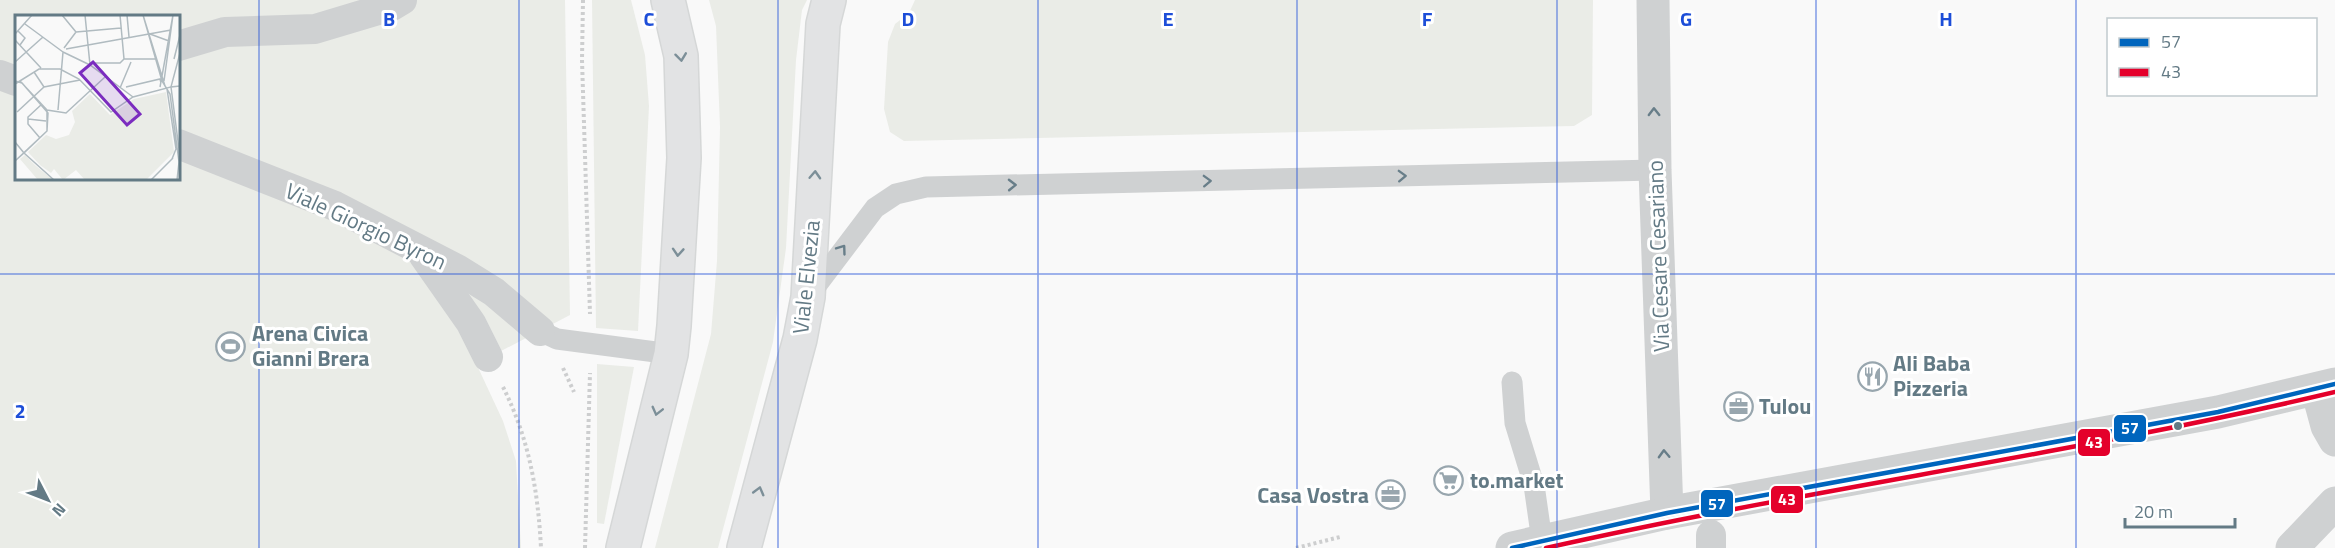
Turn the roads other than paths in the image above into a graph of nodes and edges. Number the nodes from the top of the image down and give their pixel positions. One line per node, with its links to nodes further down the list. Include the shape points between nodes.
1 (402, 0): 5 (street, via 315,29 225,32)
2 (668, 0): 13 (main road, one-way to 13, via 681,56 684,158)
3 (830, 0): 11 (main road, Viale Elvezia, one-way to 3, via 824,24)
4 (1653, 0): 9 (street, Via Cesare Cesariano, one-way to 4)
5 (180, 45)
6 (0, 75): 7 (street)
7 (15, 81)
8 (180, 145): 10 (street, Viale Giorgio Byron, via 335,206)
9 (1655, 170): 11 (lane, one-way to 9, via 874,208 896,194 926,187); 19 (street, Via Cesare Cesariano, one-way to 9)
10 (420, 252): 12 (street, Viale Giorgio Byron, via 494,292); 14 (street, via 471,322)
11 (808, 297): 22 (main road, Viale Elvezia, one-way to 11)
12 (540, 331): 13 (lane, via 557,339)
13 (671, 354): 21 (main road, one-way to 21)
14 (488, 357)
15 (1512, 382): 20 (lane, via 1515,423 1534,485)
16 (2326, 387): 17 (street, via 2327,426); 19 (street, via 2218,412)
17 (2335, 440)
18 (2335, 503): 23 (street)
19 (1667, 513): 20 (street)
20 (1527, 544)
21 (623, 548)
22 (744, 548)
23 (2292, 548)

